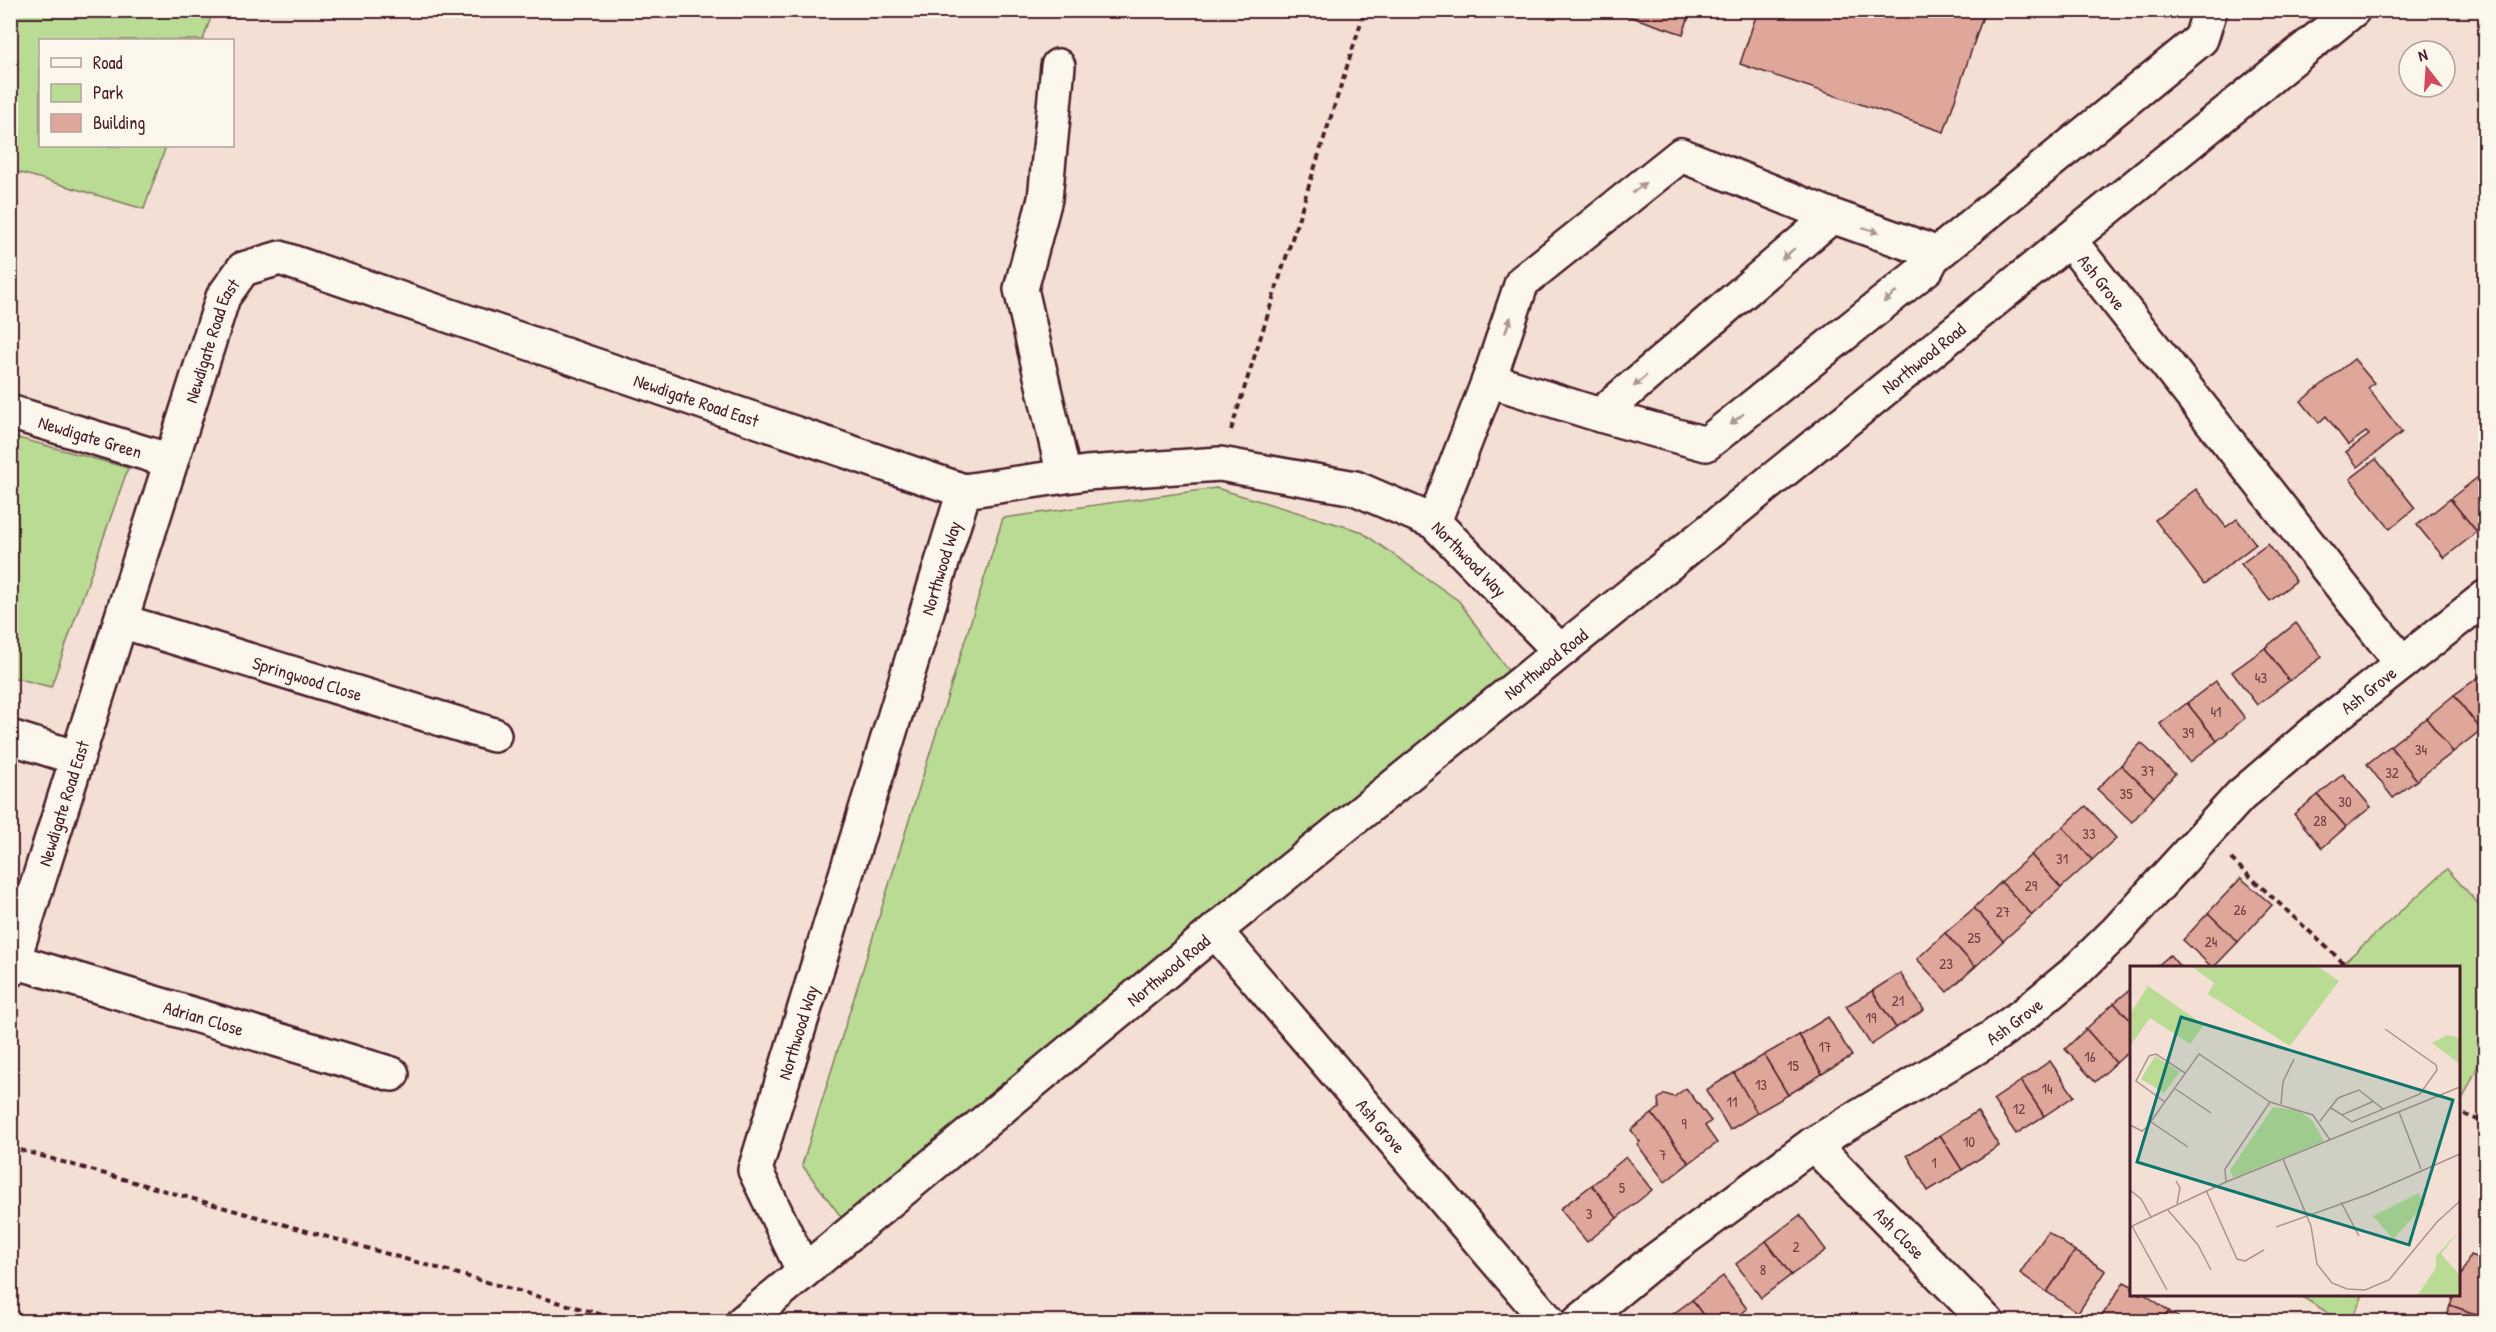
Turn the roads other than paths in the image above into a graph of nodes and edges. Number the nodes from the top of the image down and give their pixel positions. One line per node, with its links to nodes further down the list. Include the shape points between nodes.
1 (2210, 10): 6 (street, via 2201,39)
2 (2353, 10): 5 (street, Northwood Road)
3 (1058, 66): 11 (street, via 1044,199 1021,289)
4 (1832, 216): 6 (street, one-way to 6, via 1925,249); 7 (street, one-way to 4, via 1522,282 1681,155); 9 (street, one-way to 9)
5 (2070, 242): 16 (street, Northwood Road); 17 (street, Ash Grove)
6 (1932, 258): 9 (street, one-way to 9, via 1927,268 1706,444)
7 (1489, 380): 9 (street); 13 (street)
8 (10, 412): 10 (street, Newdigate Green)
9 (1600, 416)
10 (171, 461): 12 (street, Newdigate Road East, via 223,297 243,269 279,258); 15 (street, Newdigate Road East)
11 (1064, 476): 12 (street, Northwood Way); 13 (street, Northwood Way, via 1221,464 1355,488)
12 (964, 490): 25 (street, Northwood Way, via 755,1170)
13 (1434, 522): 16 (street, Northwood Way)
14 (2486, 597): 17 (street, Ash Grove)
15 (121, 621): 18 (street, Springwood Close); 20 (street, Newdigate Road East)
16 (1560, 651): 21 (street, Northwood Road)
17 (2402, 663): 24 (street, Ash Grove, via 2248,789 2117,931 2027,1012 1990,1039)
18 (494, 735)
19 (10, 737): 20 (street)
20 (77, 758): 22 (street, Newdigate Road East)
21 (1215, 931): 25 (street, Northwood Road); 27 (street, Ash Grove)
22 (12, 966): 23 (street, Adrian Close)
23 (392, 1074)
24 (1813, 1144): 28 (street, Ash Grove, via 1654,1261); 29 (street, Ash Close)
25 (802, 1270): 26 (street, Northwood Road)
26 (742, 1322)
27 (1549, 1322)
28 (1579, 1322)
29 (1987, 1322)

